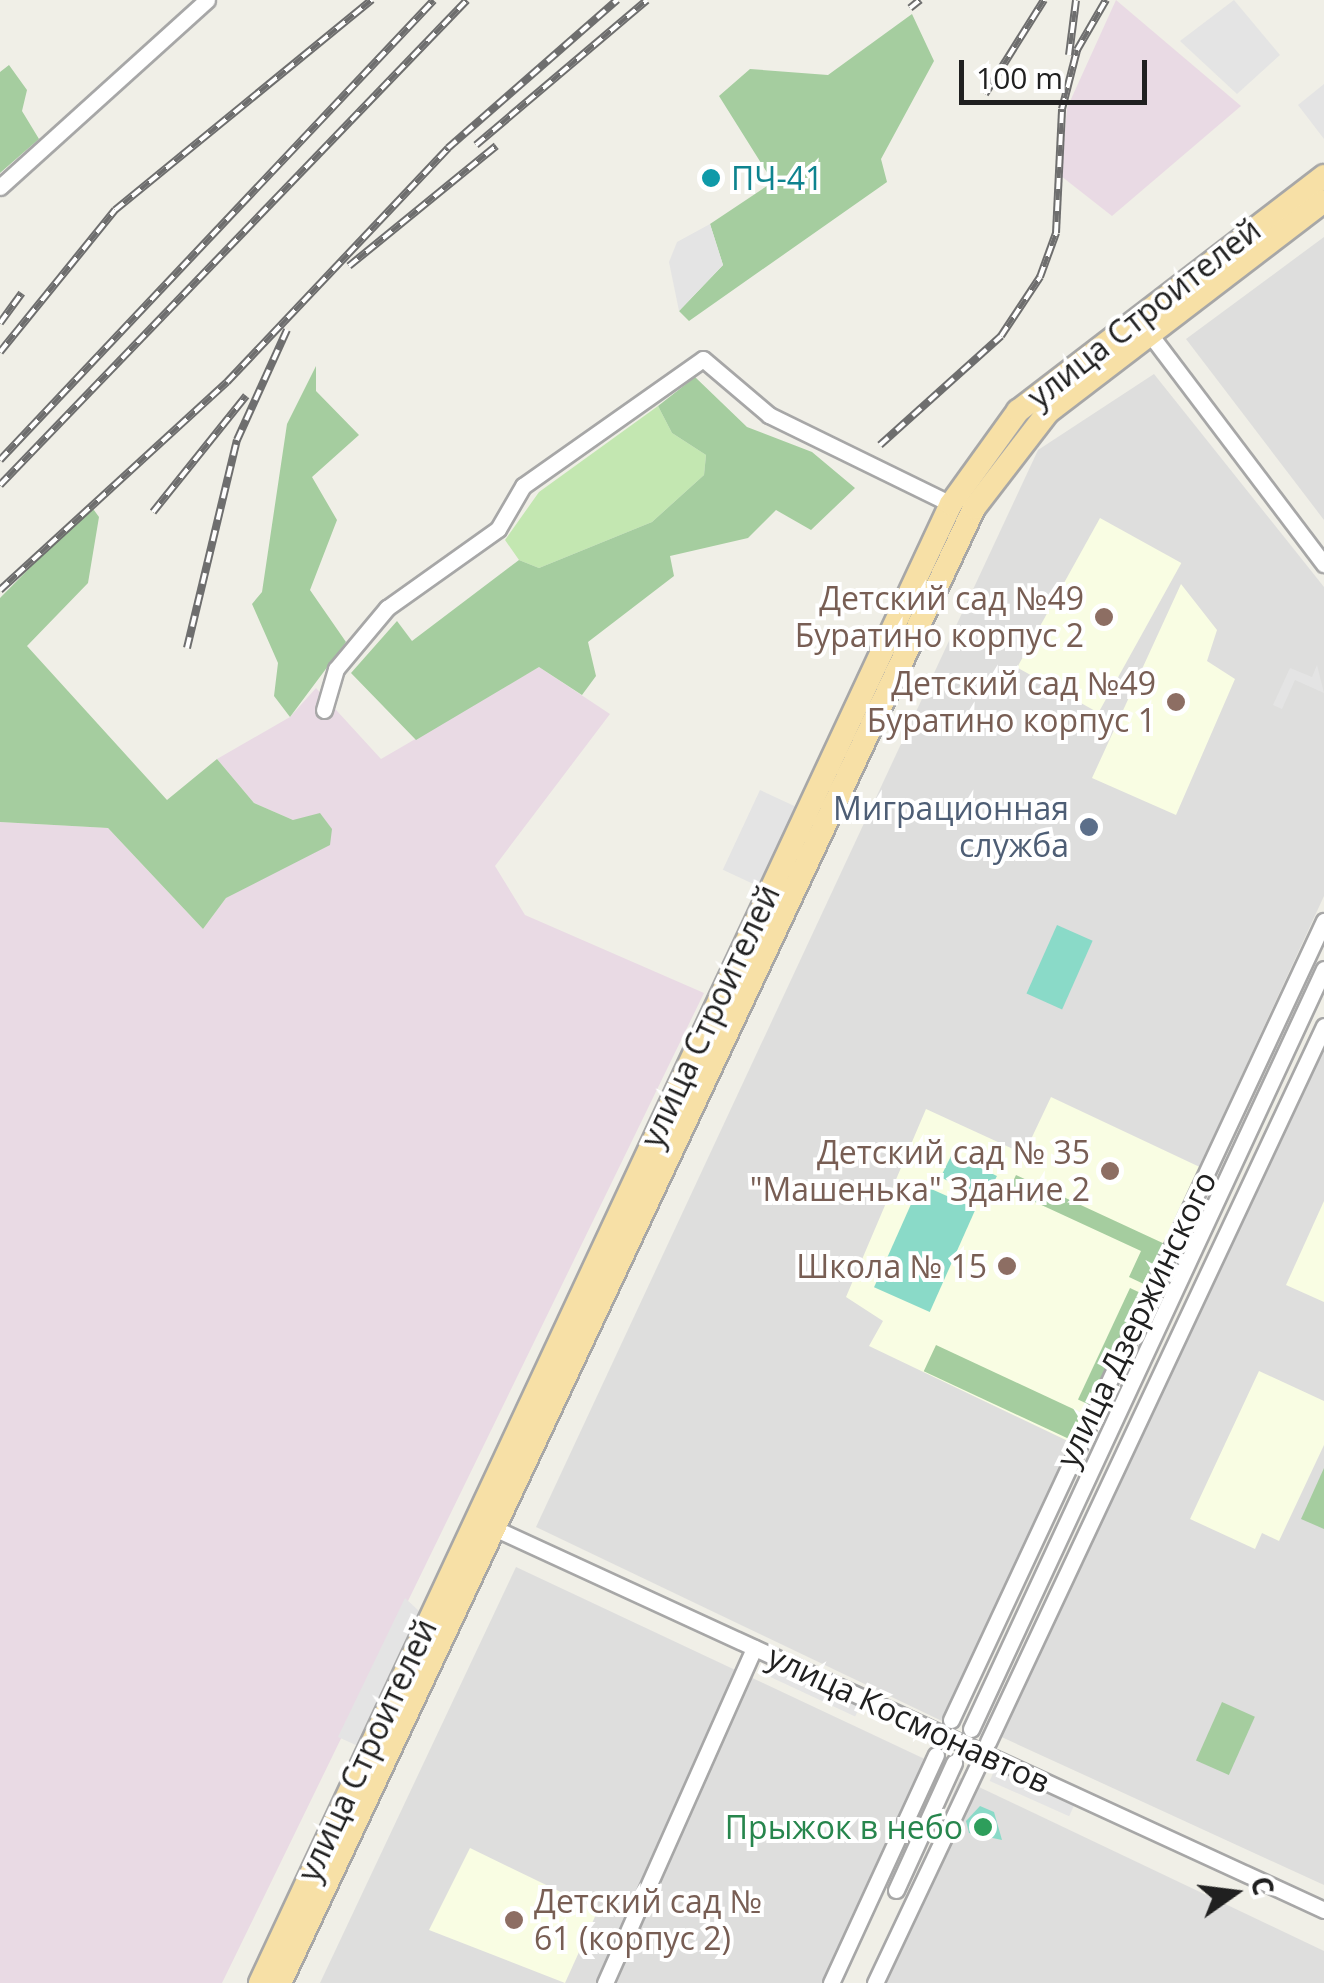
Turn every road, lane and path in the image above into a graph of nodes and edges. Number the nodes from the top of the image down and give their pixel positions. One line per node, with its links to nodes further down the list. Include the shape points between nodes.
1 (207, 0): 3 (street)
2 (1324, 176): 5 (main road, улица Строителей)
3 (0, 186)
4 (1324, 201): 5 (main road, улица Строителей)
5 (1143, 324): 6 (main road, улица Строителей, via 1018,410); 7 (street); 9 (main road, улица Строителей, via 1008,457)
6 (951, 504): 8 (street, via 769,415 703,359 524,486 498,529 387,608 336,669); 9 (main road, улица Строителей)
7 (1324, 564)
8 (324, 710)
9 (862, 722): 13 (main road, улица Строителей)
10 (1324, 920): 15 (street, улица Дзержинского)
11 (1324, 969): 16 (street, улица Дзержинского)
12 (1324, 1026): 17 (street, улица Дзержинского)
13 (483, 1523): 14 (street, улица Космонавтов); 21 (main road, улица Строителей)
14 (754, 1648): 23 (street, улица Космонавтов); 26 (street)
15 (951, 1720)
16 (972, 1729)
17 (988, 1742)
18 (936, 1755): 27 (street)
19 (954, 1763): 22 (street)
20 (978, 1765): 28 (street)
21 (362, 1783): 24 (main road, улица Строителей); 25 (main road, улица Строителей)
22 (896, 1890)
23 (1324, 1910)
24 (260, 1983)
25 (280, 1983)
26 (606, 1983)
27 (831, 1983)
28 (875, 1983)

